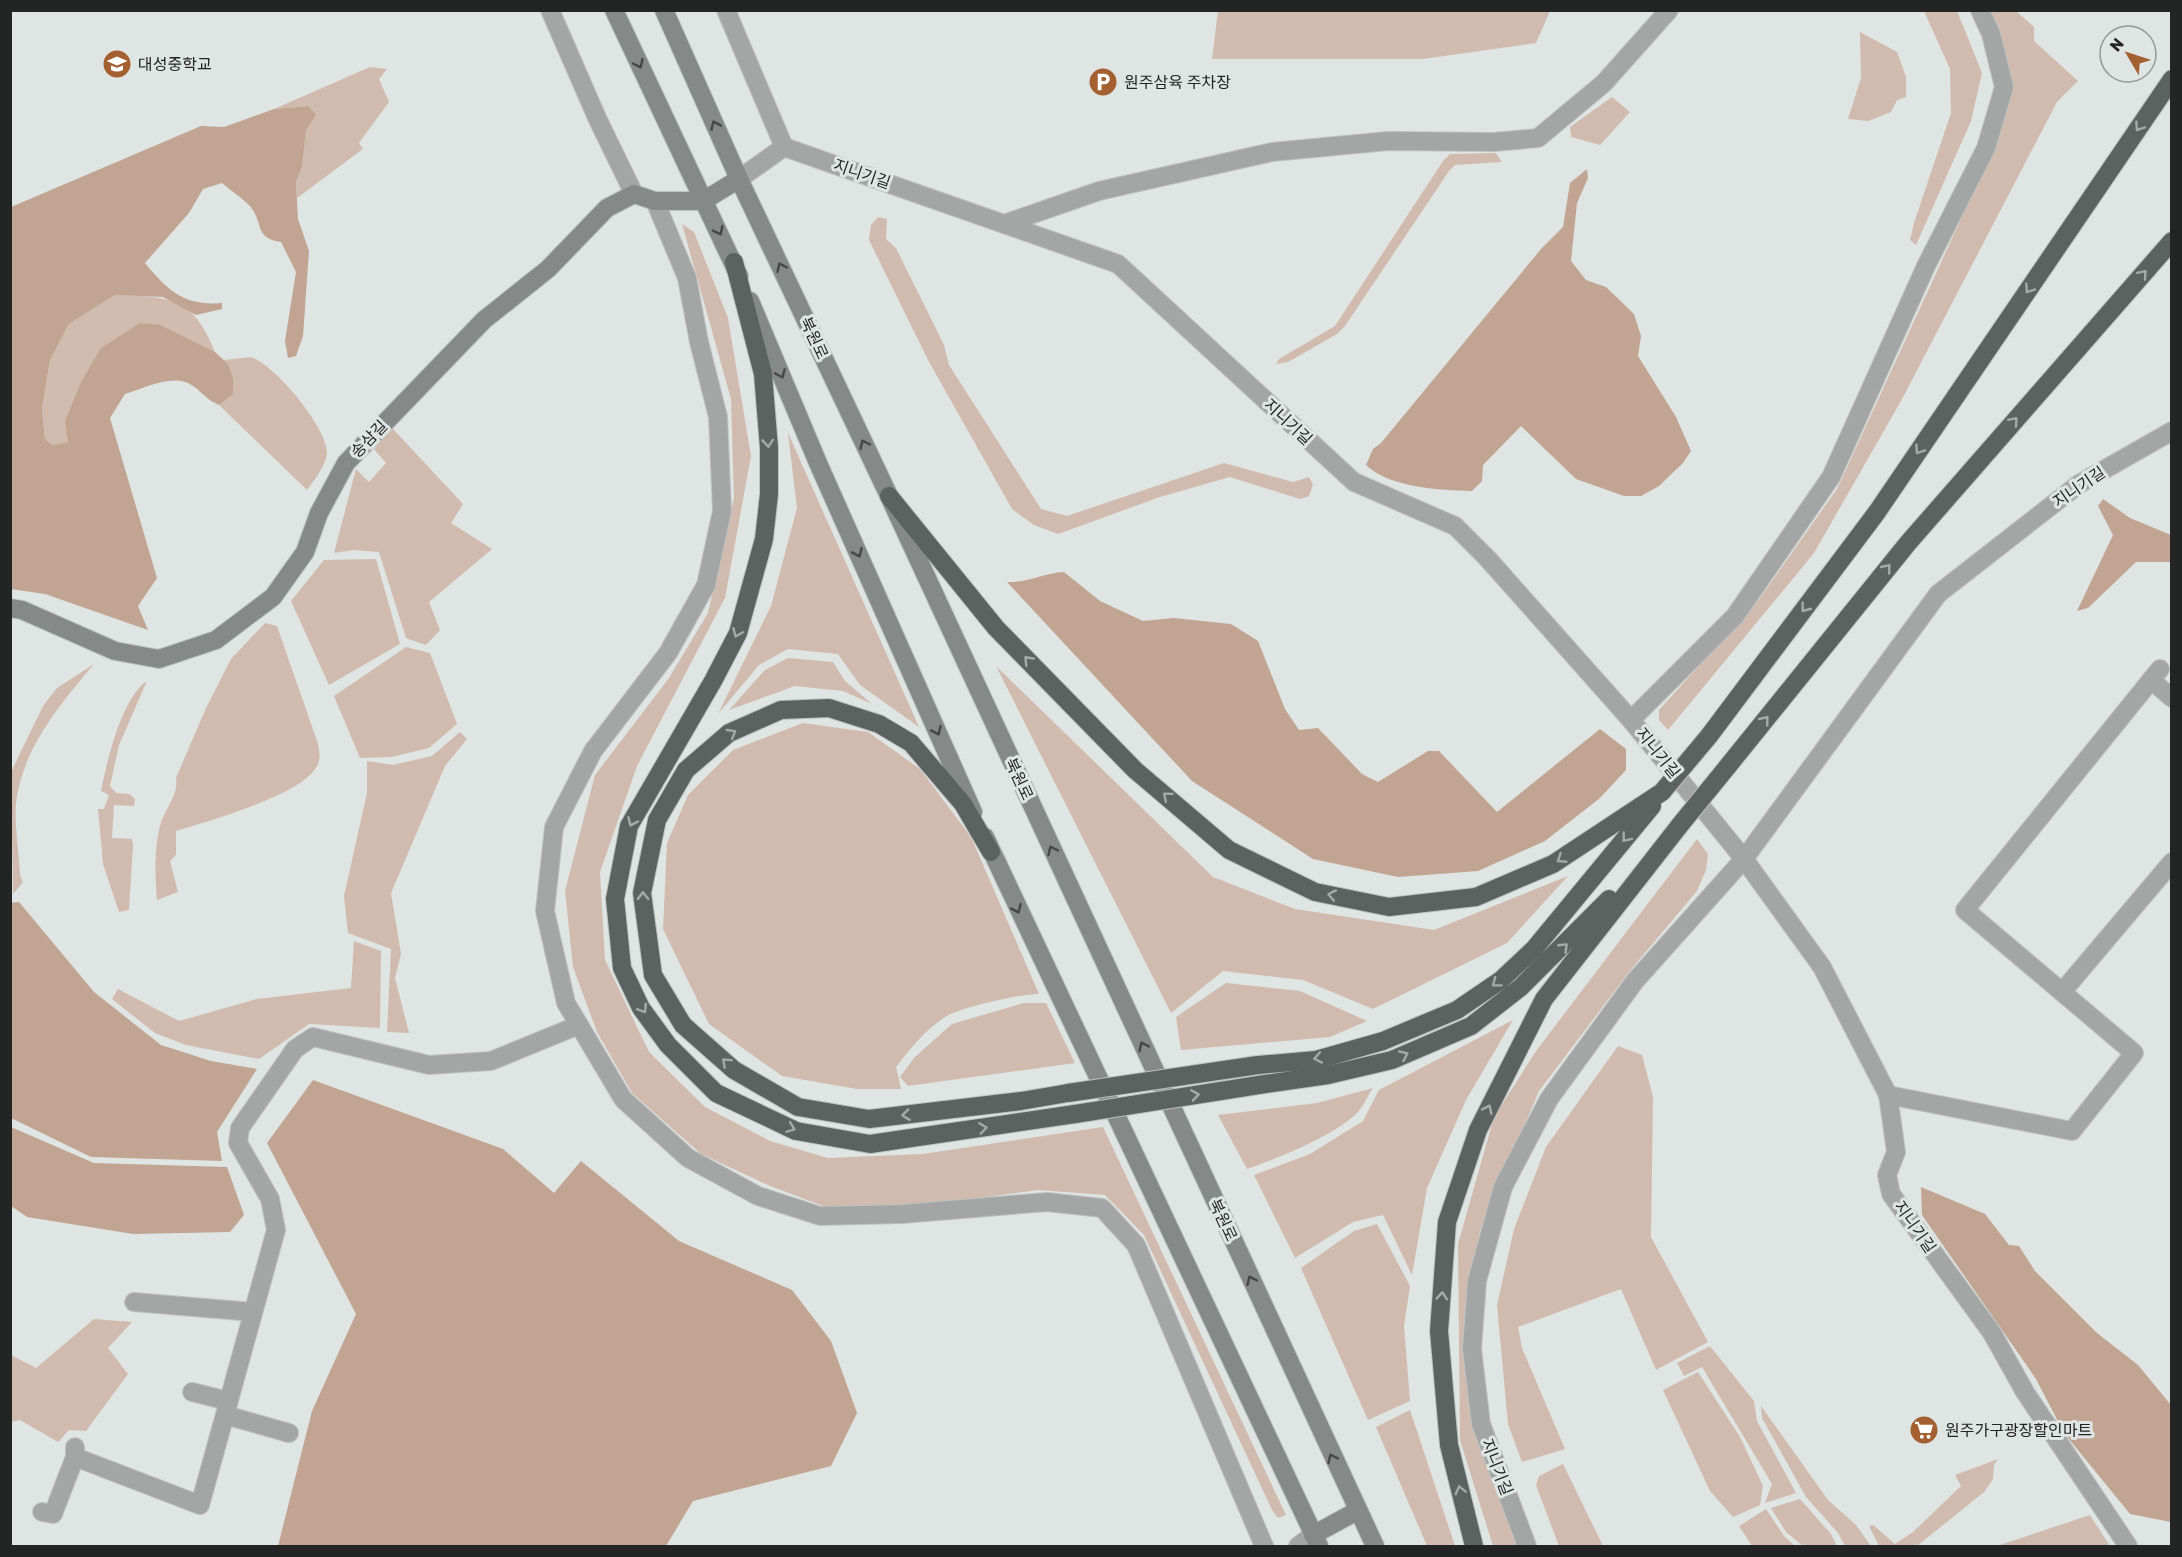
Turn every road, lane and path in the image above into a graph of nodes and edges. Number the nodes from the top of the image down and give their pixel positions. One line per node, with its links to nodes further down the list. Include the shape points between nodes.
1 (550, 10): 10 (street)
2 (614, 10): 12 (street, one-way to 12)
3 (664, 10): 9 (street, 북원로, one-way to 3)
4 (726, 10): 8 (street)
5 (1669, 10): 13 (street, via 1604,83 1538,138 1494,142 1388,141 1272,152 1100,191)
6 (1980, 10): 20 (street, via 1991,33 2004,87 1986,148 1926,266 1831,477 1735,616)
7 (2172, 79): 21 (highway, one-way to 21, bridge, via 1877,512 1709,736)
8 (784, 147): 9 (street); 13 (street, 지니기길)
9 (739, 179): 12 (street); 17 (street, 북원로, one-way to 9)
10 (634, 194): 11 (street); 18 (street, 송삼길, via 607,208 548,269 484,320 346,463 319,513 305,552 273,597 216,640 159,659 115,651)
11 (655, 201): 12 (street); 27 (street, via 687,278 718,417 722,512 706,585 668,653 592,751 554,827 545,911 566,1003)
12 (703, 201): 15 (street, one-way to 15)
13 (1004, 224): 20 (street, 지니기길, via 1118,264 1354,482 1455,526)
14 (2172, 241): 22 (highway, one-way to 14, bridge, via 1908,543)
15 (734, 262): 22 (highway, one-way to 22, bridge, via 763,374 769,448 764,539 738,633 629,826 615,899 622,968 641,1008 668,1045 716,1093 796,1131 870,1144 1328,1075 1392,1060 1471,1026 1521,987); 23 (street, one-way to 23, via 818,463)
16 (2172, 431): 24 (street, 지니기길, via 2079,484 1938,594)
17 (889, 496): 21 (highway, one-way to 17, via 1553,864 1476,897 1389,906 1315,892 1229,850 1135,770 996,627); 34 (street, 북원로, one-way to 17)
18 (10, 608)
19 (2172, 698): 26 (street, via 2156,675 1965,910)
20 (1631, 720): 24 (street, 지니기길)
21 (1662, 792): 23 (highway, one-way to 23, bridge, via 1534,949 1501,980 1457,1010 1383,1041 1316,1059 869,1119 798,1107 734,1070 683,1024 653,975 642,893 657,820 686,770 729,733 781,710 829,708 879,723 911,743 963,804)
22 (1680, 825): 40 (highway, one-way to 22, via 1449,1445 1439,1331 1447,1222 1478,1130 1545,999)
23 (991, 852): 36 (street, one-way to 36)
24 (1744, 859): 28 (street, 지니기길, via 1822,967); 41 (street, 지니기길, via 1629,990 1549,1099 1503,1187 1477,1281 1472,1349 1481,1424)
25 (2172, 862): 26 (street)
26 (2062, 992): 28 (street, via 2134,1053 2072,1131)
27 (579, 1025): 30 (street, via 491,1061 429,1065 313,1037 295,1049 240,1128 238,1143 270,1199 276,1230); 37 (street, via 623,1099 688,1158 758,1196 820,1216 902,1214 1047,1202 1102,1208 1136,1245)
28 (1888, 1095): 42 (street, 지니기길, via 1896,1152 1887,1175 1891,1194 1992,1333 2025,1392)
29 (134, 1302): 30 (street)
30 (253, 1312): 32 (street)
31 (192, 1392): 32 (street)
32 (226, 1408): 33 (street); 35 (street, via 200,1505 75,1451 53,1514)
33 (290, 1433)
34 (1357, 1511): 36 (street); 39 (street, 북원로)
35 (42, 1512)
36 (1316, 1541): 38 (street)
37 (1264, 1546)
38 (1298, 1546)
39 (1375, 1546)
40 (1474, 1546)
41 (1527, 1546)
42 (2128, 1546)

